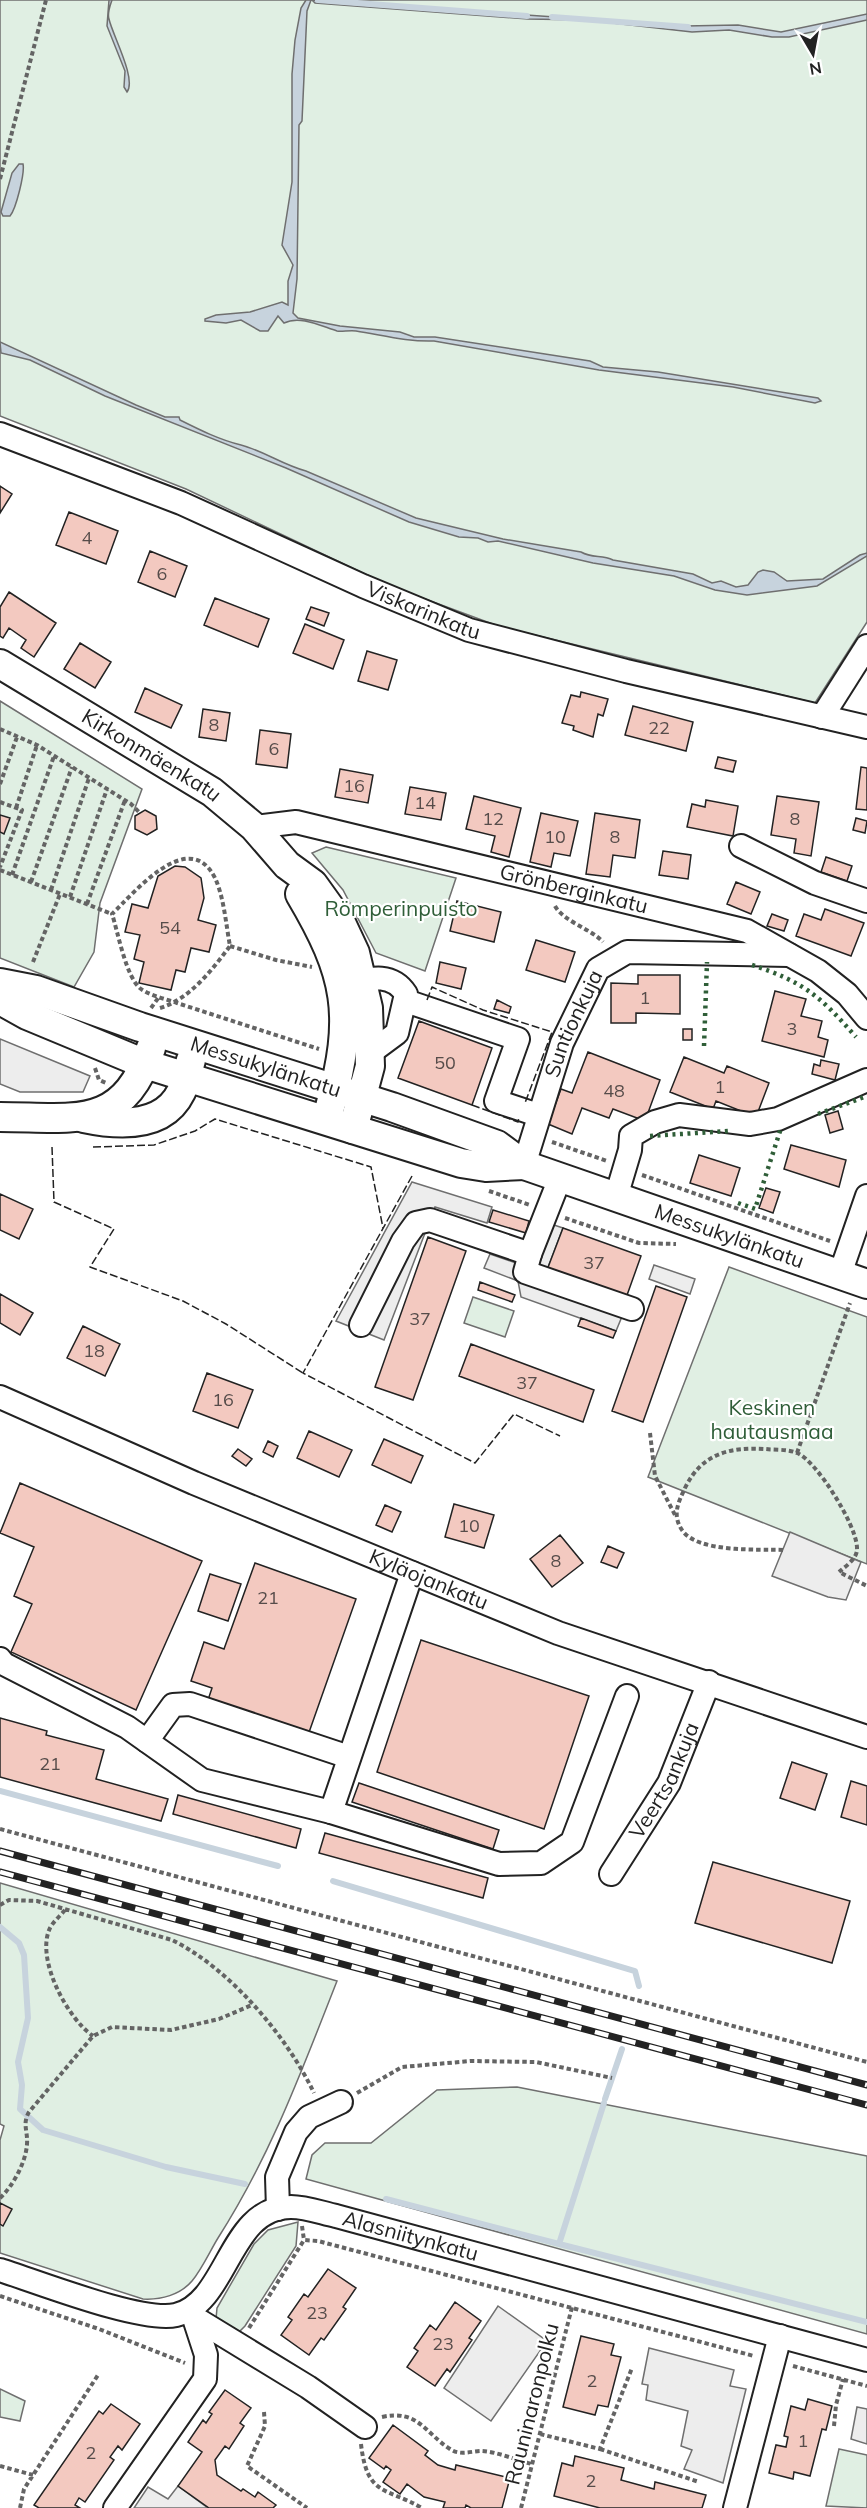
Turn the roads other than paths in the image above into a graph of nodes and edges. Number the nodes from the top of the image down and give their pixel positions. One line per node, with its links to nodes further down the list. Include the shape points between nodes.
1 (0, 434): 4 (street, Viskarinkatu, via 181,503 382,595 469,630)
2 (867, 646): 4 (street)
3 (0, 664): 6 (main road, Kirkonmäenkatu, via 212,792)
4 (822, 717): 5 (street, Viskarinkatu)
5 (867, 727)
6 (254, 827): 9 (street, Grönberginkatu, via 296,822 747,931); 10 (main road, Kirkonmäenkatu, via 287,865 313,884 341,922 355,953)
7 (741, 846): 8 (street, via 815,883)
8 (867, 901)
9 (791, 955): 14 (street, Grönberginkatu); 27 (street, Suntionkuja, via 627,952 612,958 598,969 562,1043)
10 (341, 978): 13 (street, via 381,977 395,982 406,994); 18 (main road, Kirkonmäenkatu, via 368,1008); 22 (main road, Kirkonmäenkatu, via 344,1028)
11 (0, 983): 15 (main road, Messukylänkatu)
12 (0, 1000): 19 (main road, Messukylänkatu)
13 (405, 1006): 16 (street); 18 (street, via 393,1038); 27 (street, via 518,1039 496,1101)
14 (865, 1007)
15 (148, 1023): 17 (main road, Messukylänkatu); 19 (main road)
16 (462, 1032)
17 (196, 1044): 20 (main road); 22 (main road, Messukylänkatu)
18 (370, 1053): 23 (main road, Kirkonmäenkatu)
19 (145, 1064): 20 (main road, Messukylänkatu); 25 (main road, via 115,1105)
20 (186, 1077): 25 (main road, via 170,1107 144,1121 107,1123); 26 (main road, Messukylänkatu)
21 (867, 1080): 32 (street, via 778,1119 750,1124 679,1115 655,1122 631,1136)
22 (335, 1088): 23 (main road, Messukylänkatu); 26 (main road, Kirkonmäenkatu)
23 (363, 1098): 28 (main road, Kirkonmäenkatu); 29 (main road, Messukylänkatu, via 497,1145)
24 (0, 1117): 25 (main road)
25 (82, 1117)
26 (326, 1120): 28 (main road, Messukylänkatu)
27 (535, 1125): 29 (street, Suntionkuja)
28 (353, 1129): 29 (main road, Messukylänkatu, via 461,1162 486,1167)
29 (524, 1165): 30 (main road, Messukylänkatu)
30 (560, 1178): 32 (main road, Messukylänkatu); 33 (street)
31 (867, 1196): 34 (street)
32 (616, 1197): 34 (main road, Messukylänkatu)
33 (530, 1254): 36 (street, via 525,1272); 37 (street, via 430,1220 416,1223)
34 (840, 1274): 35 (main road, Messukylänkatu)
35 (859, 1293)
36 (632, 1309)
37 (361, 1325)
38 (0, 1397): 39 (street, Kyläojankatu)
39 (412, 1573): 41 (street, Kyläojankatu, via 558,1633); 45 (street)
40 (0, 1659): 44 (street)
41 (710, 1682): 43 (street, Kyläojankatu); 47 (street, Veertsankuja, via 669,1783)
42 (627, 1696): 46 (street, via 572,1842 541,1863 499,1864)
43 (867, 1737)
44 (147, 1741): 45 (street, via 173,1705 190,1704); 46 (street, via 202,1780)
45 (349, 1757): 46 (street)
46 (331, 1812)
47 (611, 1874)
48 (332, 2106): 49 (street, via 309,2117 296,2132 277,2177)
49 (278, 2209): 51 (street, via 259,2217 247,2229); 52 (street, Alasniitynkatu, via 291,2207 336,2216)
50 (0, 2270): 51 (street, via 150,2316)
51 (193, 2313): 54 (street); 55 (street, via 203,2341 205,2379)
52 (780, 2337): 53 (street, Alasniitynkatu); 56 (street)
53 (867, 2360)
54 (365, 2427)
55 (115, 2508)
56 (735, 2508)

